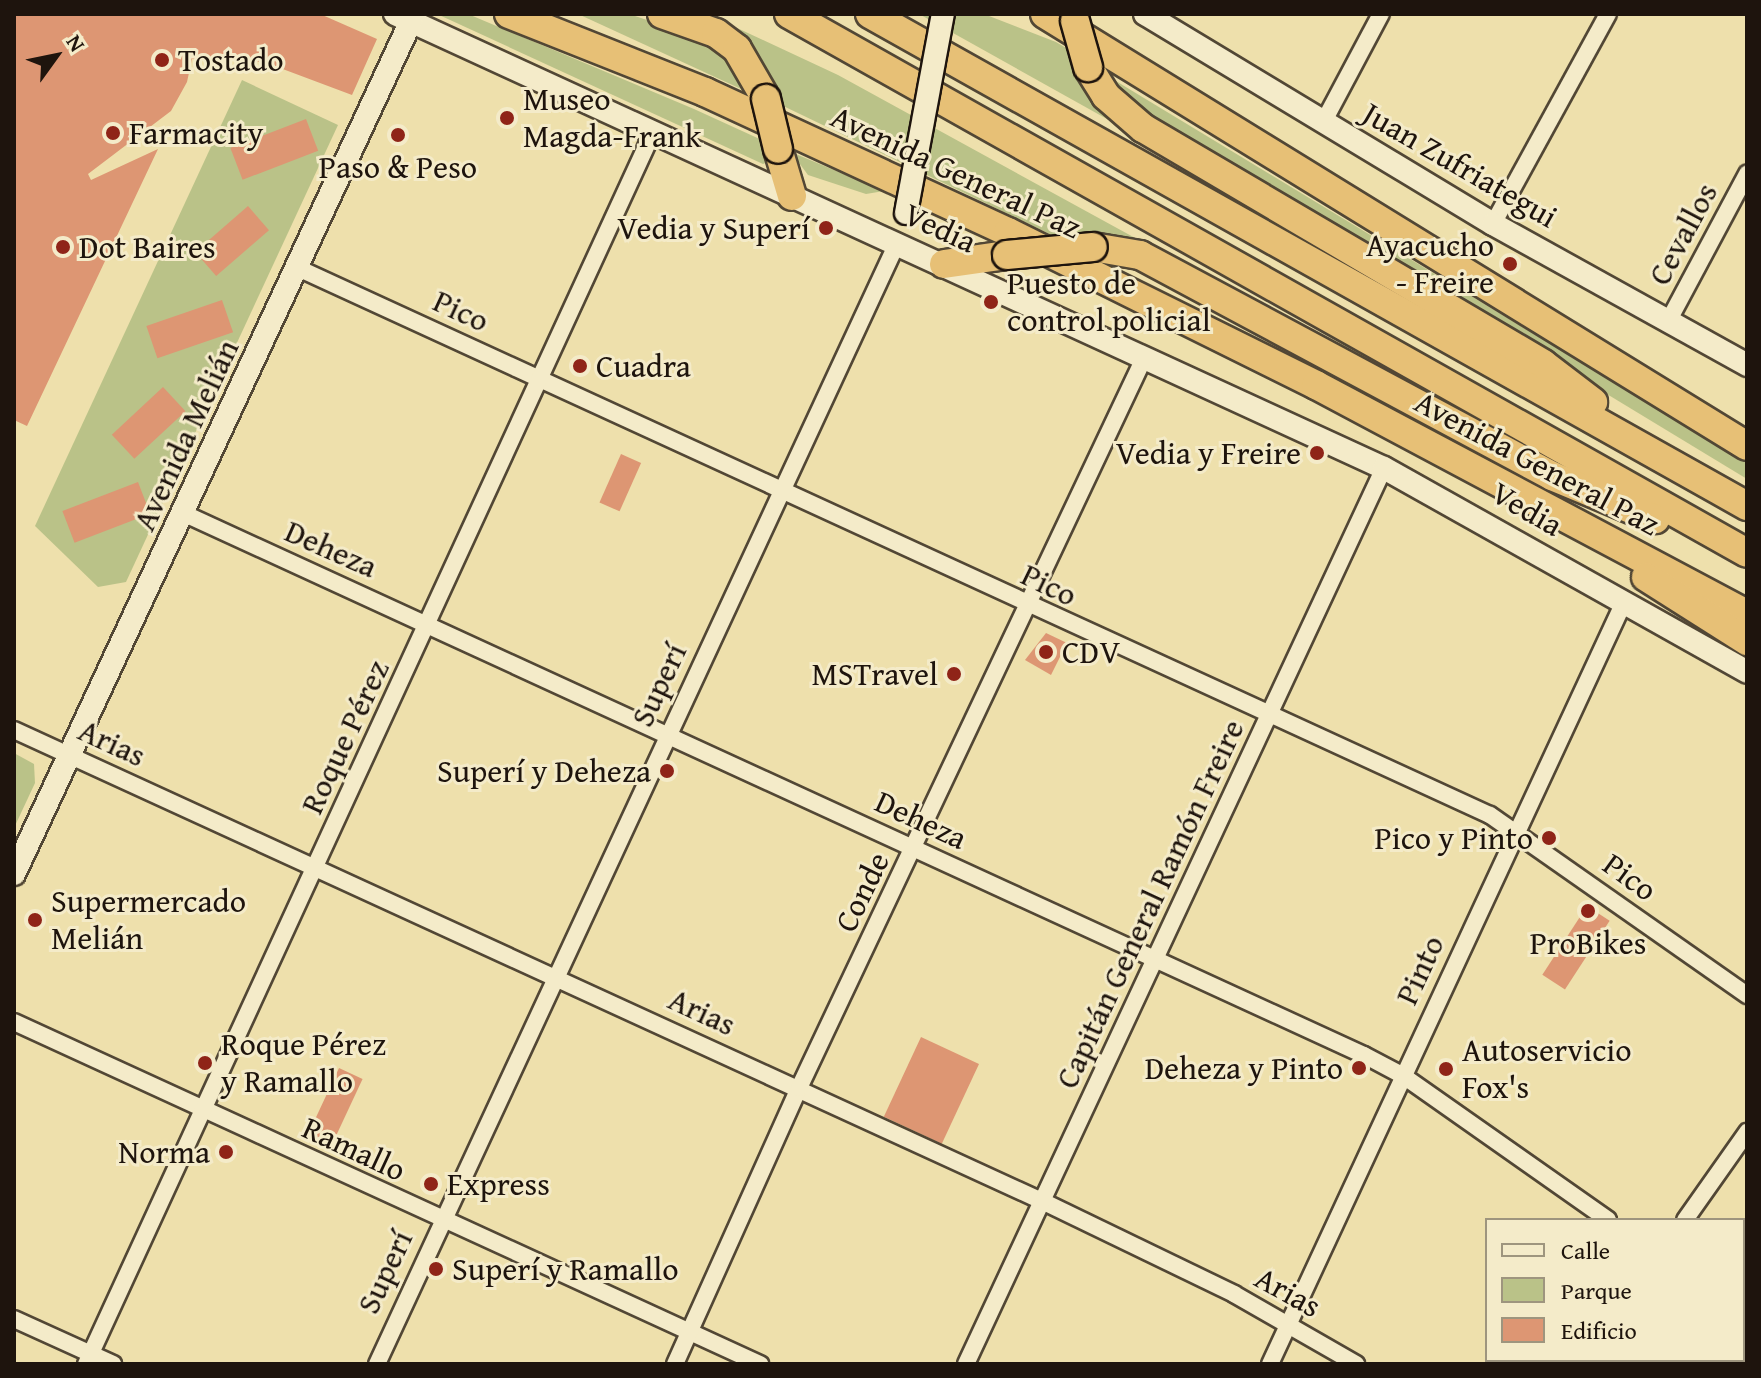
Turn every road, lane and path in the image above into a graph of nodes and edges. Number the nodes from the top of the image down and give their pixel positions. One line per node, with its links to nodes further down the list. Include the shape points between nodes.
1 (509, 14): 16 (highway, Avenida General Paz)
2 (551, 14): 16 (highway)
3 (662, 14): 20 (highway, bridge, via 716,33 737,49 766,99)
4 (772, 14): 15 (highway)
5 (789, 14): 15 (highway, Avenida General Paz)
6 (870, 14): 32 (highway, Avenida General Paz)
7 (943, 14): 22 (street, Superí, bridge)
8 (1029, 14): 14 (highway)
9 (1045, 14): 14 (highway)
10 (1381, 14): 17 (street)
11 (1608, 14): 21 (street)
12 (1151, 15): 17 (street, Juan Zufriategui)
13 (403, 18): 18 (street, Vedia); 24 (street, Avenida Melián)
14 (1073, 21): 28 (highway); 32 (highway, bridge, via 1088,67 1106,96 1143,128 1543,364)
15 (830, 40): 38 (highway, Avenida General Paz)
16 (705, 92): 35 (highway, Avenida General Paz, via 1008,232)
17 (1323, 123): 21 (street, Juan Zufriategui)
18 (653, 132): 20 (street, Vedia); 29 (street, Roque Pérez)
19 (1747, 174): 25 (street, Cevallos)
20 (792, 196): 22 (street, Vedia)
21 (1493, 224): 25 (street, Juan Zufriategui)
22 (897, 243): 23 (street, Vedia); 34 (street, Superí)
23 (944, 264): 26 (street, Vedia); 38 (highway, bridge, via 1093,247 1140,255 1552,476)
24 (300, 269): 29 (street, Pico); 37 (street, Avenida Melián)
25 (1669, 320): 27 (street, Juan Zufriategui)
26 (1144, 358): 33 (street, Vedia); 40 (street, Conde)
27 (1747, 365)
28 (1624, 370): 30 (highway); 31 (highway)
29 (541, 379): 34 (street, Pico); 42 (street, Roque Pérez)
30 (1747, 428)
31 (1747, 446)
32 (1676, 466): 36 (highway, Avenida General Paz)
33 (1384, 468): 39 (street, Vedia); 45 (street, Capitán General Ramón Freire)
34 (785, 491): 40 (street, Pico); 47 (street, Superí)
35 (1540, 503): 41 (highway, Avenida General Paz); 43 (highway)
36 (1747, 506)
37 (185, 514): 42 (street, Deheza); 48 (street, Avenida Melián)
38 (1747, 556)
39 (1624, 602): 44 (street, Vedia); 49 (street, Pinto)
40 (1026, 605): 45 (street, Pico); 50 (street, Conde)
41 (1747, 614)
42 (430, 623): 47 (street, Deheza); 51 (street, Roque Pérez)
43 (1747, 641)
44 (1747, 672)
45 (1267, 715): 49 (street, Pico, via 1490,815); 53 (street, Capitán General Ramón Freire)
46 (14, 730): 48 (street, Arias)
47 (672, 734): 50 (street, Deheza); 54 (street, Superí)
48 (71, 755): 51 (street, Arias); 52 (street, Avenida Melián)
49 (1514, 831): 55 (street, Pico); 57 (street, Pinto)
50 (914, 848): 53 (street, Deheza); 58 (street, Conde)
51 (315, 866): 54 (street, Arias); 59 (street, Roque Pérez)
52 (14, 874)
53 (1155, 962): 57 (street, Deheza); 61 (street, Capitán General Ramón Freire)
54 (557, 976): 58 (street, Arias); 64 (street, Superí)
55 (1747, 995)
56 (14, 1022): 59 (street, Ramallo)
57 (1402, 1075): 62 (street, Deheza); 66 (street, Pinto)
58 (799, 1088): 61 (street, Arias); 67 (street, Conde)
59 (203, 1110): 64 (street, Ramallo); 68 (street, Roque Pérez)
60 (1747, 1132): 63 (street)
61 (1044, 1202): 66 (street, Arias); 73 (street, Capitán General Ramón Freire)
62 (1605, 1218)
63 (1686, 1218)
64 (443, 1222): 67 (street, Ramallo); 70 (street, Superí)
65 (14, 1319): 68 (street)
66 (1289, 1324): 74 (street, Pinto); 75 (street, Arias)
67 (690, 1332): 71 (street, Conde); 72 (street, Ramallo)
68 (88, 1359): 69 (street)
69 (113, 1364)
70 (377, 1364)
71 (675, 1364)
72 (760, 1364)
73 (966, 1364)
74 (1270, 1364)
75 (1356, 1364)

